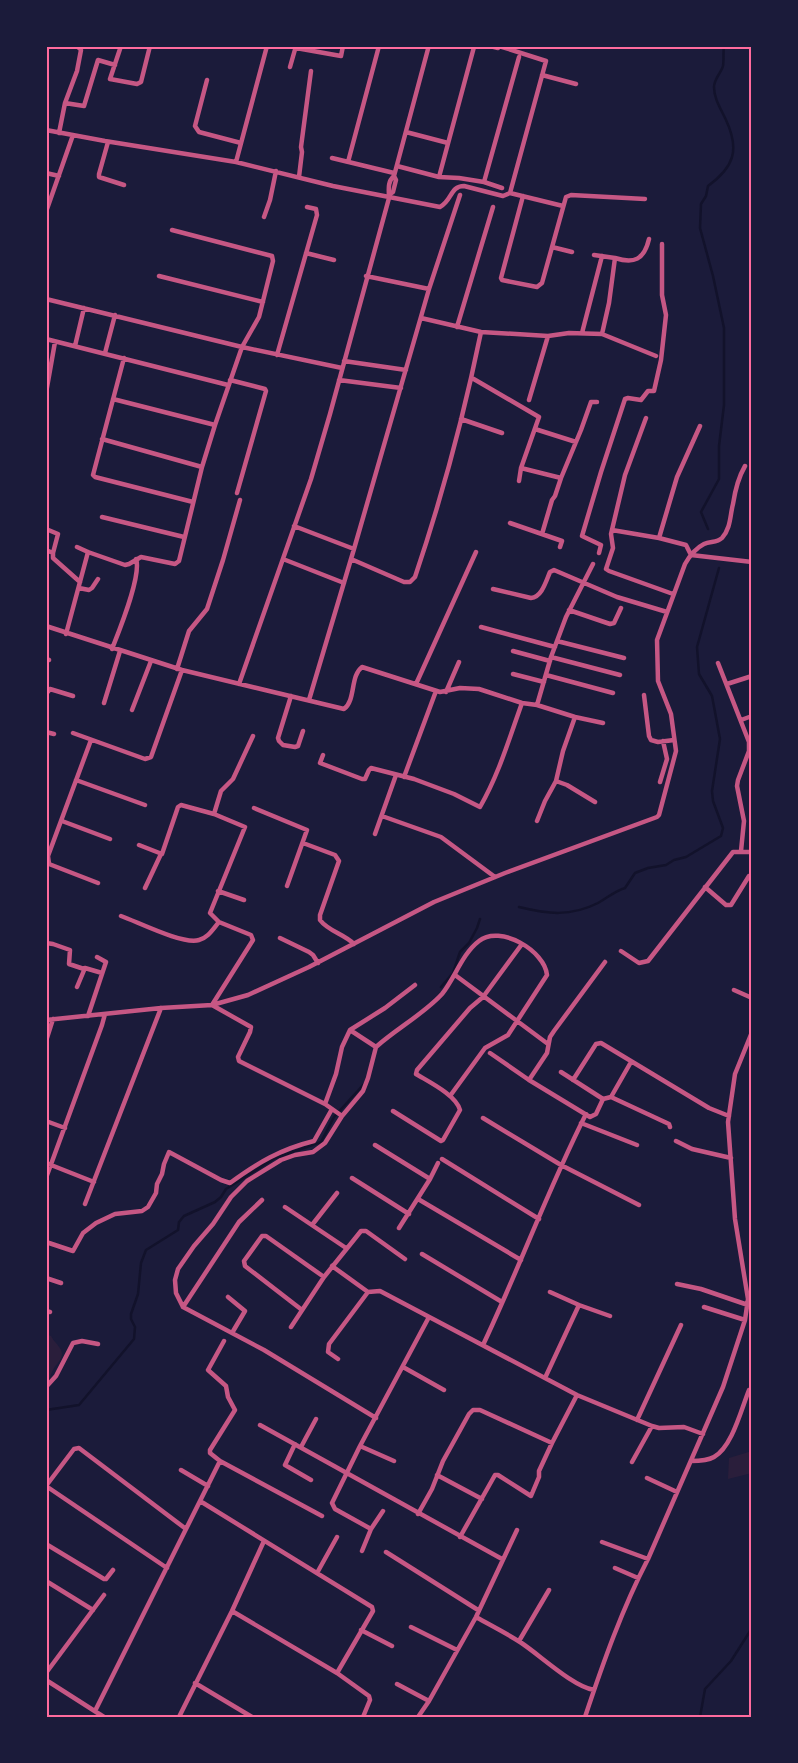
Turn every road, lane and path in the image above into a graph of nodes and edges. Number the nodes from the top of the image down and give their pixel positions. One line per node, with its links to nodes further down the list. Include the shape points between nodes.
1 (77, 46): 18 (street, via 81,50 80,60)
2 (121, 46): 12 (street)
3 (150, 46): 12 (street, via 140,83 110,79)
4 (267, 46): 24 (street)
5 (343, 46): 8 (street, via 341,56)
6 (379, 46): 28 (street)
7 (490, 46): 15 (street, via 546,61)
8 (296, 47): 13 (street)
9 (474, 47): 25 (street)
10 (428, 49): 20 (street)
11 (519, 57): 36 (street)
12 (115, 65): 18 (street, via 98,60 84,107)
13 (290, 67)
14 (311, 71): 34 (street)
15 (542, 75): 17 (street); 39 (street)
16 (207, 80): 24 (street, via 196,129)
17 (576, 84)
18 (65, 103): 21 (street)
19 (46, 130): 21 (street)
20 (406, 132): 25 (street); 29 (street)
21 (59, 133): 22 (street)
22 (73, 135): 23 (street); 33 (street)
23 (108, 142): 27 (street); 37 (street, via 100,177)
24 (242, 143): 27 (street)
25 (448, 143): 35 (street)
26 (332, 158): 28 (street)
27 (236, 162): 30 (street)
28 (348, 162): 32 (street)
29 (396, 166): 32 (street); 35 (street)
30 (276, 171): 34 (street); 48 (street)
31 (46, 172): 33 (street)
32 (394, 175): 41 (street)
33 (59, 176): 47 (street)
34 (299, 177): 41 (street)
35 (439, 177): 36 (street)
36 (484, 182): 38 (street)
37 (124, 185)
38 (502, 188)
39 (510, 193): 41 (street, via 502,196 459,186 440,206); 42 (street)
40 (460, 195): 61 (street)
41 (389, 196): 60 (street)
42 (523, 196): 44 (street); 52 (street, via 502,280 540,285)
43 (645, 199): 44 (street, via 571,195 566,197)
44 (563, 206): 52 (street)
45 (307, 207): 54 (street, via 316,210 317,215)
46 (493, 207): 67 (street)
47 (48, 209)
48 (264, 217)
49 (172, 230): 63 (street, via 272,256)
50 (649, 239): 57 (street, via 647,248 635,260 627,262)
51 (662, 244): 125 (street, via 662,295 666,315 661,360 654,391 648,391 641,400 625,399 601,472 582,536 600,545)
52 (552, 247): 53 (street)
53 (572, 252)
54 (306, 253): 58 (street); 77 (street)
55 (594, 255): 56 (street)
56 (602, 256): 57 (street); 69 (street)
57 (615, 258): 70 (street)
58 (334, 260)
59 (159, 276): 63 (street)
60 (366, 276): 61 (street); 80 (street)
61 (429, 290): 66 (street)
62 (46, 299): 64 (street)
63 (263, 302): 75 (street, via 259,317)
64 (84, 308): 65 (street); 74 (street)
65 (115, 315): 75 (street); 76 (street)
66 (421, 318): 67 (street); 82 (street)
67 (457, 327): 68 (street)
68 (481, 332): 71 (street); 83 (street)
69 (582, 334): 70 (street); 71 (street)
70 (602, 334): 78 (street)
71 (548, 336): 90 (street)
72 (46, 339): 73 (street)
73 (55, 342): 74 (street); 88 (street)
74 (75, 346): 76 (street)
75 (242, 347): 77 (street); 84 (street)
76 (105, 353): 79 (street)
77 (277, 355): 81 (street)
78 (656, 356)
79 (124, 358): 86 (street); 89 (street)
80 (344, 361): 81 (street); 82 (street)
81 (342, 368): 85 (street)
82 (406, 370): 87 (street)
83 (472, 378): 94 (street); 98 (street, via 539,417)
84 (230, 380): 86 (street); 107 (street, via 266,391)
85 (339, 380): 87 (street); 112 (street)
86 (228, 386): 96 (street)
87 (401, 388): 120 (street)
88 (46, 393)
89 (113, 399): 96 (street); 100 (street)
90 (529, 400)
91 (597, 402): 101 (street, via 591,402)
92 (646, 418): 114 (street, via 625,475)
93 (46, 419): 95 (street)
94 (462, 419): 99 (street); 129 (street, via 415,577 404,582)
95 (46, 423)
96 (215, 425): 103 (street)
97 (700, 426): 117 (street, via 676,476)
98 (534, 430): 101 (street); 104 (street)
99 (502, 433)
100 (102, 440): 103 (street); 109 (street, via 93,474 95,477)
101 (576, 442): 105 (street)
102 (745, 466): 126 (street, via 739,476 730,521 722,538 704,544)
103 (202, 467): 109 (street)
104 (522, 468): 105 (street); 106 (street)
105 (561, 478): 115 (street)
106 (519, 481)
107 (237, 493)
108 (240, 500): 154 (street, via 207,609 190,631)
109 (193, 502): 116 (street)
110 (102, 518): 116 (street)
111 (510, 523): 115 (street)
112 (294, 526): 120 (street); 127 (street)
113 (46, 529): 124 (street, via 58,534)
114 (612, 530): 117 (street); 138 (street, via 613,548 606,569)
115 (542, 534): 119 (street, via 562,542)
116 (184, 537): 128 (street, via 179,561 175,564)
117 (659, 538): 126 (street, via 686,545)
118 (77, 547): 122 (street)
119 (560, 547)
120 (354, 549): 129 (street)
121 (46, 550): 124 (street)
122 (88, 552): 128 (street, via 125,565); 133 (street)
123 (476, 552): 161 (street)
124 (53, 553): 133 (street, via 53,558)
125 (599, 553)
126 (691, 555): 130 (street); 138 (street)
127 (283, 558): 134 (street); 160 (street)
128 (136, 559): 146 (street, via 138,564 131,594)
129 (351, 559): 134 (street)
130 (752, 562)
131 (593, 564): 135 (street)
132 (98, 579): 136 (street, via 89,590)
133 (80, 582): 136 (street)
134 (344, 583): 170 (street)
135 (583, 584): 137 (street, via 554,570 535,597); 140 (street); 141 (street)
136 (79, 588): 144 (street)
137 (493, 588)
138 (673, 594): 141 (street)
139 (621, 608): 140 (street, via 614,623 610,624)
140 (569, 610): 145 (street)
141 (667, 612): 185 (street, via 657,640 658,681 671,714)
142 (46, 626): 144 (street)
143 (481, 627): 145 (street)
144 (66, 634): 146 (street)
145 (556, 644): 149 (street); 150 (street)
146 (112, 648): 147 (street)
147 (120, 651): 151 (street); 171 (street)
148 (513, 651): 150 (street)
149 (624, 658)
150 (550, 659): 156 (street); 157 (street)
151 (151, 660): 154 (street); 174 (street)
152 (459, 662): 164 (street)
153 (718, 663): 162 (street)
154 (179, 669): 160 (street); 184 (street, via 150,758)
155 (513, 674): 159 (street)
156 (546, 675): 159 (street); 165 (street)
157 (620, 675)
158 (752, 676): 162 (street)
159 (544, 682): 173 (street)
160 (239, 684): 169 (street)
161 (416, 684): 163 (street); 170 (street, via 361,667 344,710)
162 (727, 684): 177 (street)
163 (436, 691): 164 (street); 190 (street)
164 (446, 692): 172 (street, via 460,688 479,689)
165 (613, 693)
166 (46, 694): 168 (street, via 50,689)
167 (644, 695): 186 (street, via 649,736 651,740)
168 (73, 696)
169 (291, 696): 170 (street); 179 (street, via 279,741 295,748)
170 (309, 700)
171 (104, 703)
172 (522, 703): 173 (street); 190 (street, via 505,756 480,807 454,794)
173 (537, 705): 176 (street)
174 (132, 710)
175 (752, 716): 177 (street)
176 (575, 717): 178 (street); 192 (street)
177 (741, 720): 188 (street, via 749,742)
178 (603, 723)
179 (304, 731)
180 (46, 732): 182 (street)
181 (73, 733): 184 (street)
182 (54, 734)
183 (253, 736): 197 (street, via 233,779 221,791)
184 (91, 740): 191 (street)
185 (674, 740): 186 (street); 209 (street, via 676,750 660,815)
186 (663, 741): 193 (street, via 667,759)
187 (322, 755): 189 (street, via 320,763 362,779 372,768)
188 (750, 757): 205 (street, via 737,786 744,821)
189 (396, 775): 190 (street); 198 (street)
190 (404, 777)
191 (76, 780): 195 (street); 199 (street)
192 (556, 781): 194 (street); 200 (street)
193 (660, 782)
194 (595, 802)
195 (145, 805)
196 (254, 808): 203 (street, via 306,830)
197 (214, 814): 207 (street, via 183,805 178,807); 214 (street, via 246,828)
198 (382, 816): 201 (street); 209 (street, via 441,837)
199 (62, 821): 202 (street); 210 (street, via 48,856 49,864)
200 (538, 821)
201 (375, 834)
202 (110, 839)
203 (303, 843): 211 (street); 220 (street, via 335,855 339,860 320,920)
204 (139, 845): 207 (street)
205 (741, 851): 206 (street); 213 (street, via 733,852)
206 (752, 852)
207 (161, 854): 212 (street)
208 (749, 876): 213 (street, via 729,906)
209 (495, 877): 220 (street, via 419,909)
210 (98, 883)
211 (287, 886)
212 (145, 888)
213 (705, 888): 222 (street, via 648,962 639,963)
214 (218, 891): 215 (street); 217 (street, via 210,913)
215 (244, 900)
216 (121, 916): 217 (street, via 184,940 198,941 206,938)
217 (220, 922): 234 (street, via 248,933 253,940)
218 (280, 938): 225 (street, via 309,952)
219 (46, 943): 226 (street, via 70,950 69,964)
220 (354, 944): 225 (street)
221 (522, 944): 228 (street, via 502,935 486,937 470,950); 232 (street); 240 (street, via 540,959 547,975)
222 (621, 950)
223 (97, 957): 227 (street, via 106,961)
224 (605, 962): 245 (street)
225 (318, 963): 234 (street, via 248,995)
226 (84, 969): 227 (street); 230 (street)
227 (102, 973): 237 (street)
228 (455, 975): 232 (street); 244 (street, via 441,995)
229 (415, 985): 241 (street)
230 (77, 987)
231 (734, 990): 233 (street)
232 (483, 997): 240 (street); 251 (street, via 417,1070 416,1074)
233 (752, 998)
234 (212, 1005): 235 (street); 254 (street, via 251,1027 238,1061)
235 (161, 1008): 236 (street); 273 (street)
236 (105, 1014): 237 (street); 263 (street)
237 (88, 1016): 239 (street)
238 (46, 1020): 239 (street)
239 (53, 1020): 243 (street)
240 (517, 1020): 245 (street); 251 (street, via 508,1035 485,1048)
241 (350, 1030): 244 (street); 254 (street)
242 (752, 1032): 258 (street, via 736,1074)
243 (46, 1041)
244 (372, 1044): 256 (street, via 363,1091)
245 (548, 1044): 250 (street, via 547,1053)
246 (490, 1053): 250 (street)
247 (631, 1062): 249 (street, via 599,1043); 252 (street); 258 (street)
248 (561, 1072): 249 (street)
249 (573, 1080): 253 (street)
250 (530, 1081): 257 (street)
251 (450, 1096): 255 (street, via 460,1110 442,1141)
252 (611, 1096): 253 (street); 262 (street)
253 (602, 1099): 257 (street, via 596,1114 590,1117)
254 (325, 1104): 256 (street)
255 (393, 1111)
256 (337, 1112): 284 (street, via 314,1140 268,1157 230,1183 168,1152 156,1193 148,1207 142,1211 115,1214 96,1223 83,1233 73,1251); 300 (street, via 331,1135 321,1148 274,1163 247,1181 231,1197 178,1269 176,1293)
257 (586, 1114): 261 (street)
258 (728, 1116): 267 (street)
259 (483, 1118): 269 (street)
260 (46, 1121): 263 (street)
261 (582, 1123): 265 (street); 269 (street)
262 (670, 1127)
263 (65, 1128): 268 (street)
264 (676, 1141): 267 (street, via 692,1149)
265 (637, 1145)
266 (375, 1146): 272 (street)
267 (731, 1158): 299 (street, via 735,1219)
268 (49, 1164): 270 (street); 273 (street)
269 (561, 1165): 278 (street); 281 (street)
270 (46, 1178)
271 (352, 1178): 280 (street)
272 (430, 1179): 275 (street); 281 (street, via 440,1161)
273 (94, 1182): 277 (street)
274 (337, 1193): 282 (street)
275 (418, 1199): 280 (street); 288 (street)
276 (262, 1200): 300 (street, via 239,1222)
277 (85, 1204)
278 (639, 1205)
279 (285, 1207): 282 (street)
280 (409, 1214): 283 (street)
281 (539, 1219): 288 (street)
282 (312, 1225): 285 (street)
283 (399, 1228)
284 (46, 1242)
285 (346, 1248): 287 (street, via 363,1230); 289 (street)
286 (422, 1254): 297 (street)
287 (405, 1259)
288 (521, 1260): 297 (street)
289 (332, 1266): 290 (street); 294 (street)
290 (324, 1277): 302 (street); 302 (street, via 266,1236 262,1236 244,1261 245,1266)
291 (46, 1278): 292 (street)
292 (61, 1283)
293 (677, 1284): 299 (street)
294 (368, 1292): 304 (street, via 380,1291); 312 (street, via 328,1344 328,1352)
295 (550, 1292): 298 (street)
296 (228, 1297): 308 (street, via 245,1311)
297 (502, 1302): 311 (street)
298 (579, 1305): 303 (street); 314 (street)
299 (748, 1305): 305 (street)
300 (183, 1307): 308 (street)
301 (704, 1307): 305 (street)
302 (302, 1310): 307 (street)
303 (610, 1316)
304 (429, 1317): 311 (street); 313 (street)
305 (745, 1320): 324 (street, via 723,1387)
306 (681, 1325): 321 (street)
307 (291, 1327)
308 (232, 1333): 319 (street)
309 (224, 1341): 330 (street, via 208,1370 226,1384 228,1397 235,1408 210,1450)
310 (98, 1344): 315 (street, via 82,1340 73,1343 56,1376)
311 (484, 1345): 314 (street)
312 (338, 1359)
313 (403, 1367): 316 (street); 319 (street)
314 (546, 1378): 318 (street)
315 (46, 1387)
316 (444, 1390)
317 (749, 1390): 332 (street, via 727,1446 715,1457)
318 (577, 1395): 321 (street); 325 (street)
319 (376, 1418): 327 (street)
320 (316, 1419): 328 (street)
321 (637, 1420): 323 (street)
322 (260, 1425): 326 (street)
323 (652, 1426): 324 (street, via 684,1426); 331 (street)
324 (703, 1434): 332 (street)
325 (552, 1443): 335 (street, via 480,1410 473,1410 442,1462); 341 (street, via 531,1496 498,1475 492,1478)
326 (295, 1444): 328 (street); 337 (street, via 285,1465)
327 (360, 1446): 329 (street); 334 (street)
328 (301, 1447): 334 (street)
329 (394, 1461)
330 (220, 1462): 339 (street); 345 (street)
331 (632, 1462)
332 (691, 1462): 340 (street)
333 (181, 1470): 339 (street)
334 (348, 1472): 344 (street); 347 (street, via 333,1506)
335 (438, 1475): 341 (street); 344 (street)
336 (647, 1478): 340 (street)
337 (311, 1480)
338 (46, 1486): 346 (street, via 78,1448); 358 (street)
339 (208, 1486): 342 (street)
340 (677, 1492): 357 (street)
341 (482, 1499): 350 (street)
342 (200, 1501): 346 (street); 351 (street)
343 (383, 1511): 347 (street)
344 (418, 1514): 350 (street)
345 (322, 1516)
346 (186, 1529): 358 (street)
347 (372, 1529): 354 (street)
348 (517, 1530): 356 (street)
349 (337, 1537): 361 (street)
350 (460, 1537): 356 (street)
351 (264, 1541): 361 (street); 368 (street)
352 (602, 1542): 357 (street)
353 (46, 1544): 360 (street, via 104,1579)
354 (362, 1551)
355 (386, 1552): 367 (street)
356 (502, 1559): 367 (street)
357 (648, 1559): 362 (street)
358 (167, 1568): 382 (street)
359 (615, 1568): 362 (street)
360 (113, 1570)
361 (317, 1573): 371 (street, via 373,1608)
362 (638, 1578): 380 (street)
363 (46, 1580): 366 (street)
364 (549, 1590): 372 (street)
365 (104, 1595): 366 (street)
366 (93, 1610): 375 (street)
367 (478, 1610): 369 (street)
368 (232, 1611): 376 (street); 378 (street)
369 (476, 1617): 372 (street); 374 (street)
370 (411, 1627): 374 (street)
371 (361, 1630): 373 (street); 376 (street)
372 (519, 1641): 380 (street, via 574,1681)
373 (392, 1646)
374 (457, 1650): 381 (street)
375 (46, 1672)
376 (337, 1674): 386 (street, via 370,1697)
377 (46, 1680): 382 (street)
378 (195, 1683): 384 (street); 385 (street)
379 (397, 1684): 381 (street)
380 (594, 1690): 388 (street)
381 (429, 1701): 387 (street)
382 (94, 1711): 383 (street)
383 (104, 1717)
384 (179, 1717)
385 (252, 1717)
386 (363, 1717)
387 (418, 1717)
388 (585, 1717)

